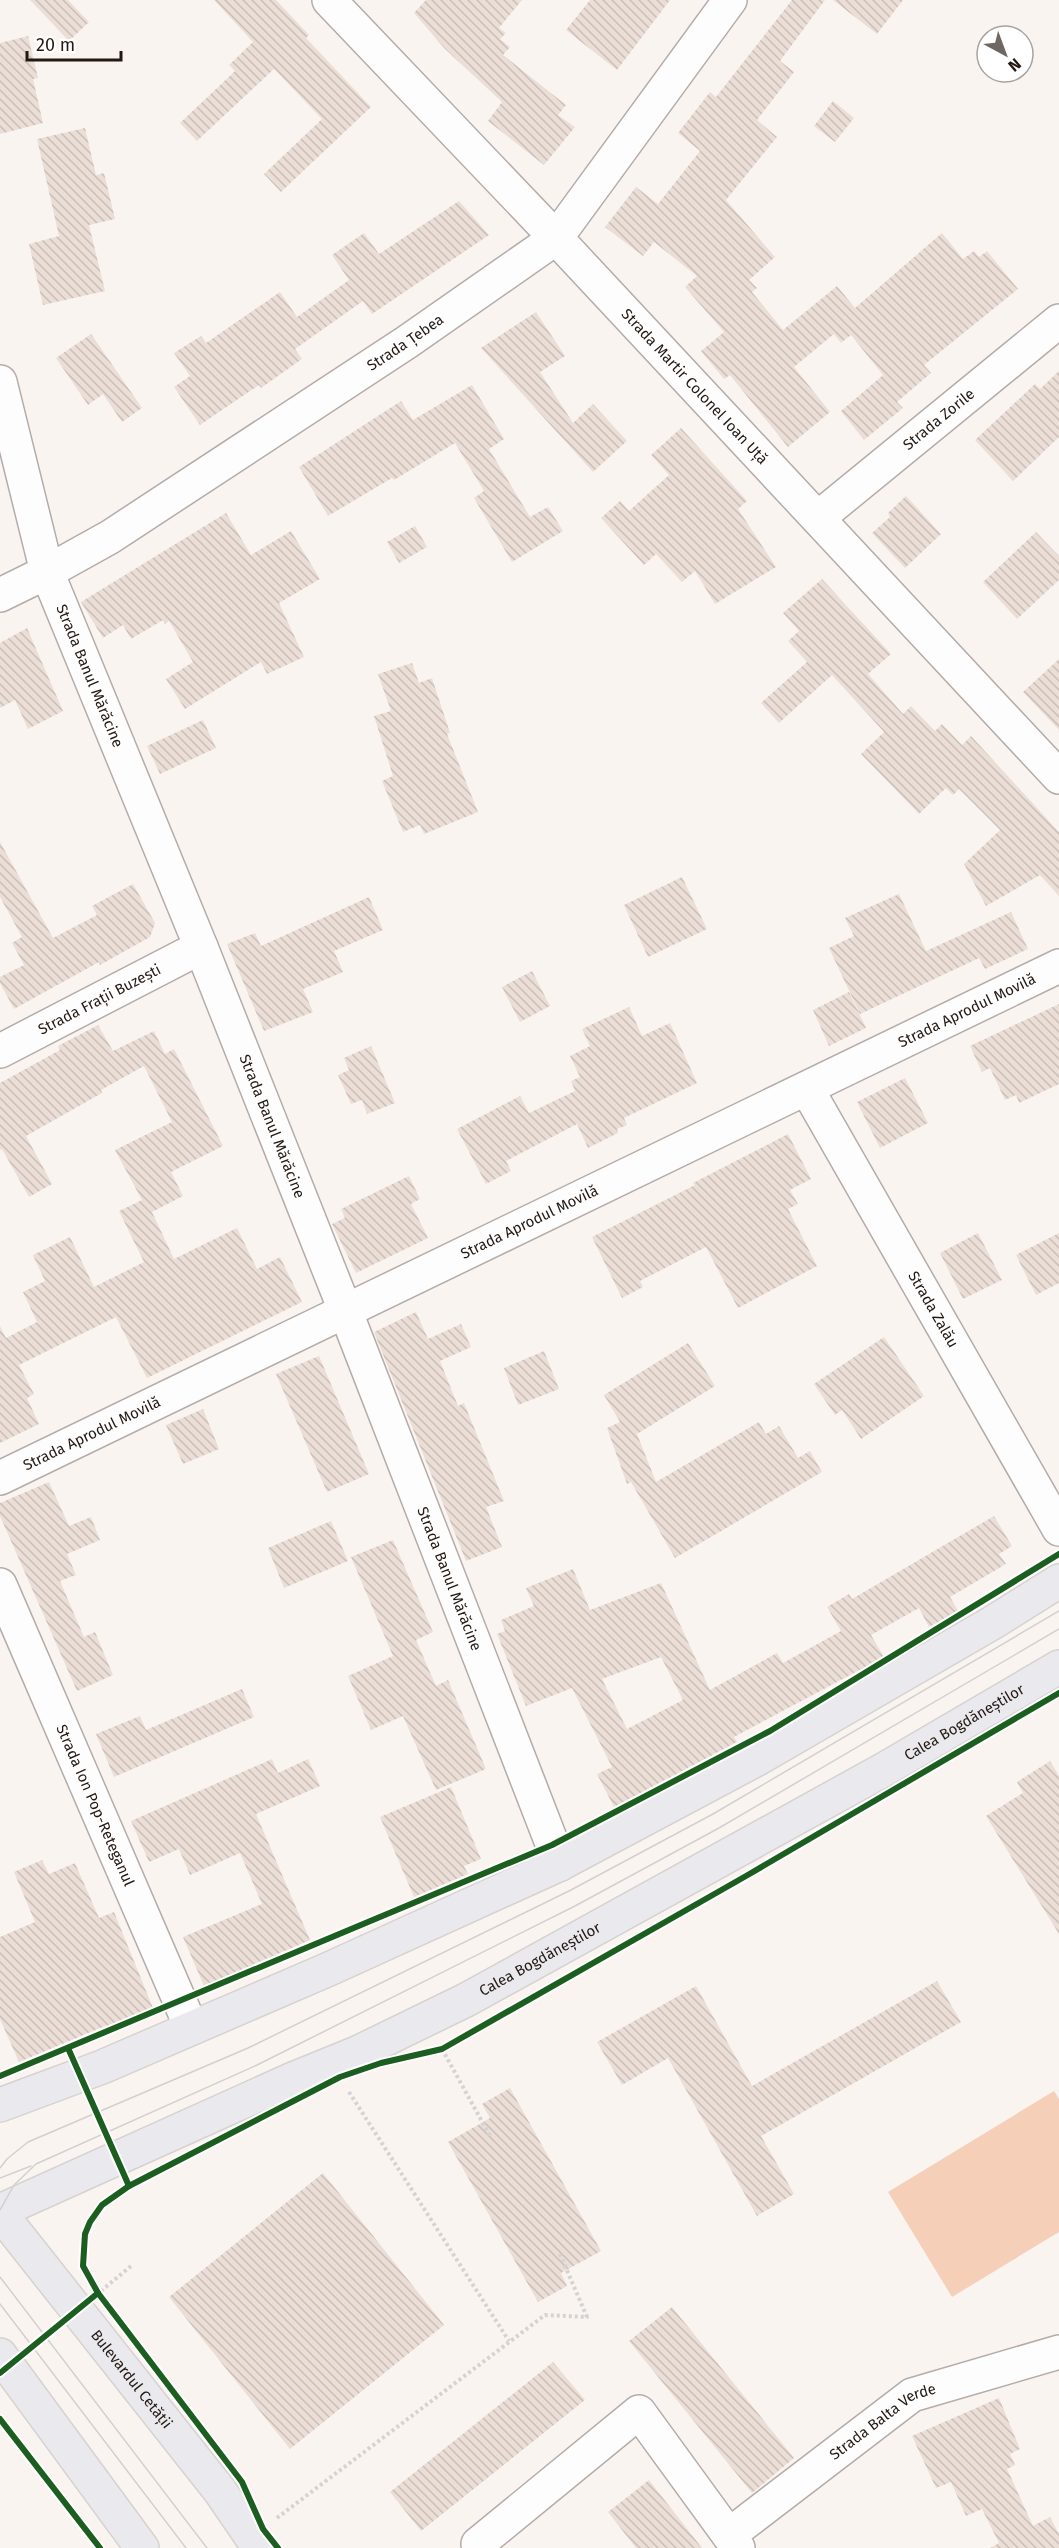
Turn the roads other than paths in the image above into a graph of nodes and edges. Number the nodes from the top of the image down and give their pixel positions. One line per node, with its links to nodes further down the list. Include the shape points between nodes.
1 (329, 0): 3 (street, Strada Martir Colonel Ioan Uță)
2 (730, 0): 3 (street, Strada Țebea)
3 (556, 238): 6 (street, Strada Martir Colonel Ioan Uță); 7 (street, Strada Țebea, via 407,342 110,537)
4 (1059, 321): 6 (street, Strada Zorile)
5 (0, 382): 7 (street, Strada Banul Mărăcine)
6 (818, 518): 9 (street, Strada Martir Colonel Ioan Uță)
7 (47, 572): 8 (street, Strada Țebea); 10 (street, Strada Banul Mărăcine)
8 (0, 595)
9 (1059, 777)
10 (201, 947): 12 (street, Strada Frații Buzești); 14 (street, Strada Banul Mărăcine)
11 (1059, 966): 13 (street, Strada Aprodul Movilă)
12 (0, 1051)
13 (807, 1089): 14 (street, Strada Aprodul Movilă); 16 (street, Strada Zalău)
14 (345, 1310): 15 (street, Strada Aprodul Movilă); 20 (street, Strada Banul Mărăcine)
15 (0, 1478)
16 (1059, 1529)
17 (1059, 1581): 20 (main road, via 759,1758)
18 (0, 1585): 21 (street, Strada Ion Pop-Reteganul)
19 (1059, 1667): 23 (main road, Calea Bogdăneștilor, via 863,1781 466,2000 357,2053)
20 (560, 1864): 21 (main road)
21 (191, 2027): 22 (main road, via 80,2076)
22 (0, 2105)
23 (0, 2212): 26 (main road, Bulevardul Cetății, via 220,2492)
24 (1059, 2352): 27 (street, Strada Balta Verde, via 912,2395)
25 (0, 2355): 28 (main road)
26 (266, 2535)
27 (734, 2541): 29 (street, via 639,2412 478,2544)
28 (142, 2548)
29 (482, 2548)

